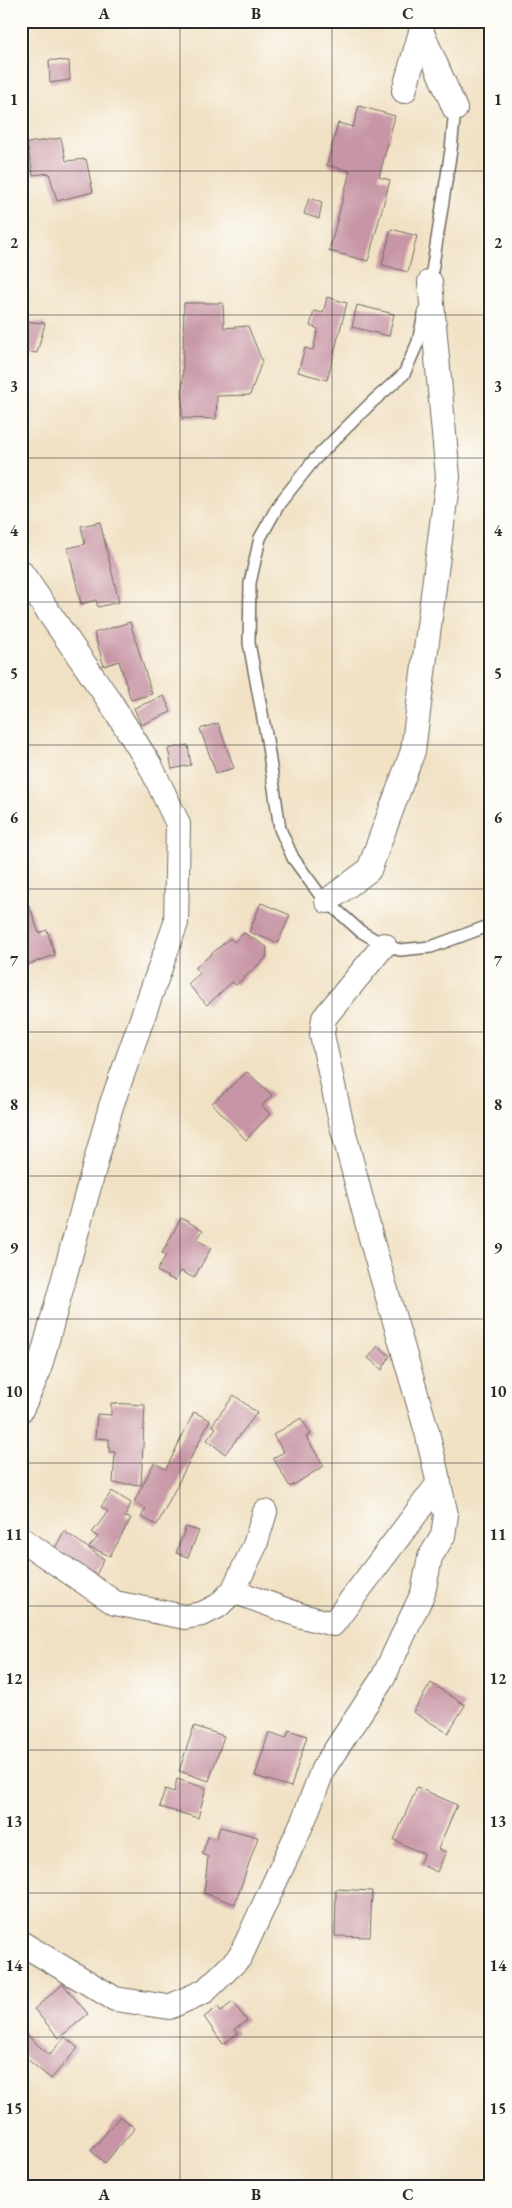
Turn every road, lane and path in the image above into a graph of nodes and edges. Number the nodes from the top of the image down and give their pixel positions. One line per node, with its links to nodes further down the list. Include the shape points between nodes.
1 (422, 27): 2 (street); 3 (street)
2 (404, 91)
3 (455, 109): 4 (lane)
4 (430, 282): 6 (street, via 448,477 414,751 369,870); 6 (lane, via 418,342 404,374 314,460 279,504 260,538 250,583 249,643 280,828 293,858)
5 (21, 572): 9 (street, via 152,767 178,824 176,923 111,1106 38,1373)
6 (327, 901): 8 (lane, via 360,931)
7 (491, 925): 8 (lane, via 431,947 400,950)
8 (384, 945): 10 (street, via 324,1018 322,1035 374,1249)
9 (21, 1410)
10 (439, 1483): 13 (street, via 333,1624); 14 (street, via 446,1515 443,1536 430,1557 423,1593 383,1678 323,1769 304,1819 240,1957 205,1991 169,2008 115,1999)
11 (265, 1512): 13 (street, via 255,1545)
12 (21, 1539): 13 (street, via 116,1603 185,1617 202,1614 218,1606)
13 (232, 1591)
14 (21, 1943)

